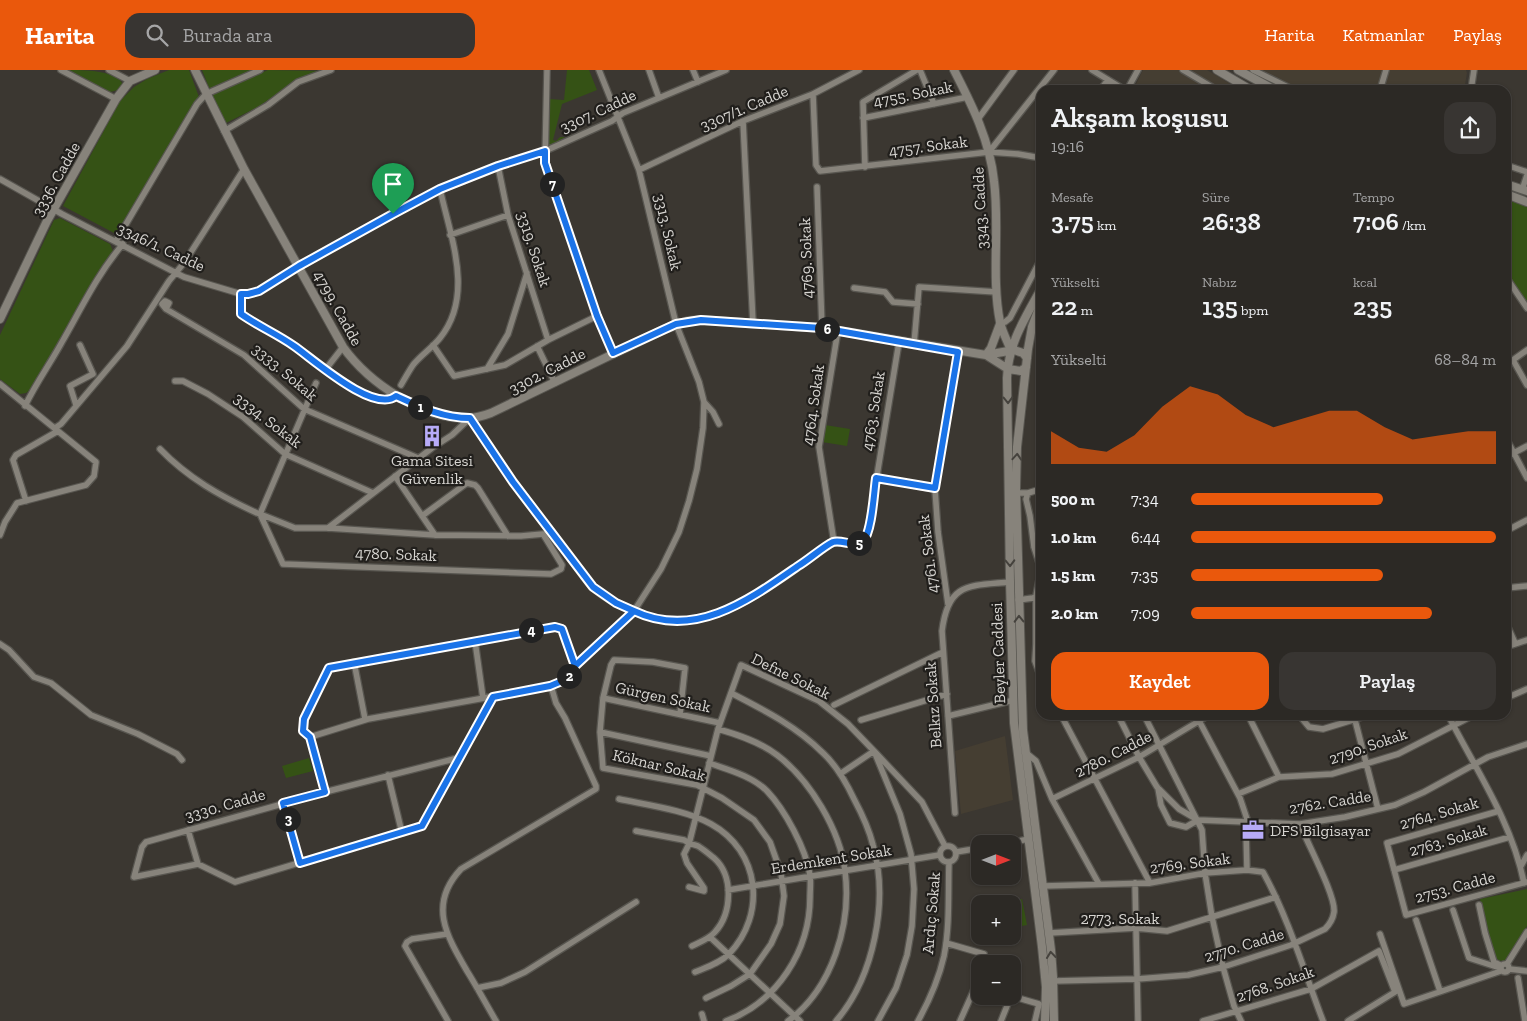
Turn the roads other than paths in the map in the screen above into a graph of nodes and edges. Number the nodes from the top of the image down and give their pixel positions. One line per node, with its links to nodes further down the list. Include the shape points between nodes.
1 (61, 70): 43 (street)
2 (110, 70): 26 (street)
3 (155, 70): 26 (street, 3336. Cadde)
4 (195, 70): 39 (street, 4799. Cadde)
5 (260, 70): 39 (street)
6 (330, 70): 49 (street, via 298,82 268,105)
7 (547, 70): 50 (street)
8 (599, 70): 45 (street, 3313. Sokak)
9 (648, 70): 42 (street)
10 (693, 70): 27 (street)
11 (726, 70): 27 (street, 3307. Cadde)
12 (859, 70): 40 (street, 3307/1. Cadde)
13 (918, 70): 44 (street); 46 (street, via 863,102)
14 (954, 70): 41 (street, 3343. Cadde)
15 (1014, 70): 47 (street)
16 (1054, 70): 28 (street)
17 (1092, 70): 25 (street)
18 (1138, 70): 31 (street)
19 (1182, 70): 32 (street)
20 (1217, 70): 33 (street)
21 (1253, 70): 35 (street)
22 (1386, 70): 36 (street)
23 (1474, 70): 37 (street)
24 (1241, 71): 34 (street)
25 (1108, 80): 29 (street); 30 (street)
26 (130, 81): 43 (street, 3336. Cadde)
27 (698, 82): 42 (street, 3307. Cadde)
28 (1042, 85)
29 (1104, 85)
30 (1117, 85)
31 (1129, 85)
32 (1208, 85)
33 (1242, 85)
34 (1266, 85)
35 (1284, 85)
36 (1382, 85)
37 (1471, 85)
38 (1036, 93): 51 (street)
39 (206, 94): 49 (street, 4799. Cadde); 69 (street)
40 (813, 94): 48 (street, 3307/1. Cadde); 55 (street, 4757. Sokak, via 818,170)
41 (968, 97): 44 (street, 4755. Sokak); 47 (street, 3343. Cadde)
42 (659, 98): 45 (street, 3307. Cadde)
43 (116, 99): 66 (street, 3336. Cadde)
44 (934, 104): 46 (street, 4755. Sokak)
45 (617, 117): 50 (street, 3307. Cadde); 57 (street, 3313. Sokak)
46 (863, 118): 55 (street)
47 (978, 119): 51 (street, 3343. Cadde)
48 (743, 121): 57 (street, 3307/1. Cadde); 86 (street)
49 (224, 131): 56 (street, 4799. Cadde)
50 (545, 151): 53 (street, 3307. Cadde); 83 (street, via 545,163)
51 (989, 152): 52 (street, 4757. Sokak); 55 (street, 4757. Sokak); 77 (street, 3343. Cadde, via 995,188)
52 (1036, 157)
53 (498, 166): 62 (street, 3307. Cadde); 67 (street, 3319. Sokak)
54 (1511, 166): 58 (street)
55 (866, 167)
56 (244, 169): 71 (street, 4799. Cadde); 74 (street)
57 (639, 170): 87 (street, 3313. Sokak)
58 (1527, 174): 63 (street)
59 (0, 179): 66 (street, 3346/1. Cadde)
60 (1511, 186): 63 (street)
61 (817, 187): 89 (street, 4769. Sokak)
62 (440, 189): 68 (street); 71 (street, 3307. Cadde)
63 (1525, 191)
64 (1511, 196): 65 (street)
65 (1527, 202)
66 (54, 209): 69 (street, 3346/1. Cadde); 85 (street, 3336. Cadde)
67 (508, 215): 68 (street); 73 (street, 3319. Sokak)
68 (450, 235): 95 (street, via 458,267 459,290 455,309)
69 (116, 241): 70 (street, 3346/1. Cadde)
70 (123, 244): 74 (street, 3346/1. Cadde); 118 (street, via 109,261)
71 (299, 266): 78 (street, 3307. Cadde, via 259,291); 97 (street, 4799. Cadde)
72 (1036, 269): 88 (street, via 1010,318)
73 (526, 272): 91 (street, 3319. Sokak); 107 (street, via 508,334)
74 (176, 273): 78 (street, 3346/1. Cadde); 117 (street, via 126,346)
75 (1511, 284): 81 (street)
76 (854, 288): 80 (street, via 885,292 894,302)
77 (997, 292): 80 (street, via 920,287); 88 (street, 3343. Cadde)
78 (241, 294): 115 (street, via 241,314 295,346 324,370 378,399 389,400)
79 (1036, 298): 98 (street, Beyler Caddesi)
80 (918, 304): 93 (street)
81 (1527, 308)
82 (166, 309): 119 (street, 3333. Sokak, via 244,355)
83 (597, 316): 91 (street); 101 (street)
84 (1036, 316): 103 (street, Beyler Caddesi)
85 (0, 319)
86 (753, 323): 87 (street, 3302. Cadde, via 701,320); 89 (street, 3302. Cadde)
87 (676, 324): 101 (street, 3302. Cadde); 116 (street, 3313. Sokak)
88 (1000, 324): 98 (street, 3343. Cadde); 102 (street)
89 (822, 328): 90 (street, 3302. Cadde)
90 (838, 330): 92 (street, 3302. Cadde); 148 (street, 4764. Sokak, via 819,447)
91 (548, 340): 96 (street)
92 (899, 342): 93 (street, 3302. Cadde); 131 (street, 4763. Sokak)
93 (914, 344): 100 (street, 3302. Cadde)
94 (80, 345): 117 (street, via 93,374 70,386)
95 (434, 345): 107 (street, via 454,376); 113 (street, via 413,365)
96 (537, 346): 107 (street, via 504,365); 111 (street)
97 (343, 347): 105 (street); 115 (street, 4799. Cadde, via 360,367)
98 (1011, 350): 102 (street, 3302. Cadde); 103 (street, via 1023,353); 108 (street, Beyler Caddesi)
99 (1527, 350): 104 (street)
100 (958, 352): 102 (street, 3302. Cadde); 133 (street, 4761. Sokak)
101 (613, 353): 111 (street, 3302. Cadde)
102 (986, 355): 108 (street, 3302. Cadde)
103 (1027, 358): 106 (street, Beyler Caddesi)
104 (1513, 360): 114 (street)
105 (329, 365)
106 (1026, 367): 108 (street, via 1021,371); 136 (street, Beyler Caddesi, one-way to 106, via 1017,447)
107 (487, 369)
108 (1008, 369): 151 (street, Beyler Caddesi, one-way to 151)
109 (175, 381): 127 (street, 3334. Sokak, via 184,381 243,417)
110 (316, 383): 119 (street)
111 (555, 383): 120 (street, 3302. Cadde, via 503,408)
112 (0, 384): 118 (street)
113 (401, 385)
114 (1527, 385)
115 (396, 396): 120 (street, 4799. Cadde, via 433,412)
116 (704, 402): 121 (street); 157 (street, via 697,469 679,532 661,569)
117 (76, 405): 122 (street)
118 (26, 406): 122 (street)
119 (304, 409): 127 (street); 129 (street, 3333. Sokak)
120 (470, 418): 129 (street); 157 (street, via 513,482 593,587)
121 (719, 424)
122 (56, 430): 138 (street, via 13,460); 138 (street, via 96,462 94,476 86,485)
123 (1527, 446): 126 (street)
124 (1511, 447): 126 (street)
125 (160, 449): 139 (street, via 217,494)
126 (1514, 453): 128 (street); 132 (street)
127 (285, 454): 135 (street, 3334. Sokak); 139 (street)
128 (1511, 454)
129 (418, 458): 130 (street)
130 (395, 476): 135 (street); 140 (street)
131 (876, 478): 133 (street); 148 (street, 4763. Sokak, via 868,530 862,542)
132 (1527, 478)
133 (935, 488): 156 (street, 4761. Sokak)
134 (1036, 491): 137 (street)
135 (373, 493): 142 (street)
136 (1016, 493): 137 (street); 155 (street, Beyler Caddesi)
137 (1028, 493): 149 (street, via 1026,499)
138 (26, 501): 145 (street, via 16,503)
139 (260, 514): 142 (street, via 295,528); 147 (street, 4780. Sokak, via 283,564 551,574 561,569 562,564 543,534)
140 (422, 516): 146 (street); 147 (street, via 467,482 478,488)
141 (1524, 522): 143 (street); 144 (street)
142 (328, 528): 146 (street)
143 (1511, 528)
144 (1527, 529)
145 (0, 535)
146 (435, 536): 147 (street)
147 (508, 536)
148 (834, 542): 157 (street, via 754,597 707,617 674,622)
149 (1034, 546): 150 (street)
150 (1036, 553)
151 (1010, 582): 156 (street, Belkız Sokak, via 967,587 953,596); 177 (street, Beyler Caddesi)
152 (1527, 586): 153 (street)
153 (1511, 587)
154 (1036, 596): 155 (street)
155 (1018, 600): 203 (street, Beyler Caddesi, one-way to 155)
156 (948, 605): 164 (street, Belkız Sokak, via 942,631)
157 (634, 611): 167 (street)
158 (1511, 634): 161 (street)
159 (1527, 640): 161 (street)
160 (475, 641): 166 (street); 167 (street, via 551,627 562,629); 175 (street)
161 (1515, 643): 163 (street)
162 (0, 644): 206 (street, via 34,677 51,683 91,716 138,734 178,754)
163 (1511, 645)
164 (943, 652): 172 (street, Belkız Sokak); 178 (street)
165 (1036, 654): 168 (street)
166 (354, 662): 181 (street); 199 (street, via 329,668 304,719 303,731)
167 (575, 666): 169 (street, via 567,679)
168 (1036, 666)
169 (550, 686): 174 (street); 270 (street, via 596,789 461,869 444,895)
170 (1527, 689): 173 (street)
171 (731, 693): 196 (street, Defne Sokak); 202 (street, Defne Sokak, via 741,665 819,701); 210 (street, via 798,730)
172 (947, 694): 180 (street, Belkız Sokak); 182 (street)
173 (1511, 696)
174 (493, 697): 175 (street); 205 (street)
175 (483, 698): 181 (street)
176 (603, 698): 179 (street, Gürgen Sokak); 179 (street, via 614,660 685,668); 198 (street, Gürgen Sokak)
177 (1014, 700): 180 (street); 232 (street, Beyler Caddesi, via 1014,722)
178 (834, 705)
179 (680, 714): 196 (street, Gürgen Sokak)
180 (948, 716): 223 (street, Belkız Sokak)
181 (365, 719): 199 (street)
182 (861, 720)
183 (1064, 720): 213 (street)
184 (1121, 720): 195 (street, 2762. Cadde)
185 (1123, 720): 195 (street)
186 (1147, 720): 201 (street)
187 (1202, 720): 194 (street, 2780. Cadde)
188 (1250, 720): 212 (street)
189 (1303, 720): 190 (street, via 1309,727 1323,729)
190 (1348, 720)
191 (1354, 720): 208 (street)
192 (1450, 720): 197 (street)
193 (1464, 720): 197 (street, 2790. Sokak)
194 (1199, 722): 201 (street, 2780. Cadde); 217 (street)
195 (1123, 724): 204 (street, 2762. Cadde)
196 (719, 726): 207 (street, Defne Sokak); 247 (street, Gürgen Sokak, via 777,754 796,773 821,806)
197 (1453, 726): 208 (street, 2790. Sokak, via 1398,754); 209 (street)
198 (600, 732): 207 (street); 215 (street, Köknar Sokak, via 602,768)
199 (310, 737): 216 (street)
200 (1527, 744): 209 (street, 2762. Cadde)
201 (1160, 746): 204 (street, 2780. Cadde); 225 (street)
202 (874, 751): 210 (street); 236 (street, via 922,802); 241 (street, Defne Sokak, via 900,814)
203 (1025, 752): 219 (street, via 1036,761); 232 (street, Beyler Caddesi)
204 (1139, 757): 213 (street, 2780. Cadde); 214 (street, 2762. Cadde)
205 (458, 758): 211 (street, 3330. Cadde); 230 (street, via 422,826)
206 (182, 760)
207 (710, 760): 215 (street, Defne Sokak); 251 (street, via 766,791 787,818)
208 (1366, 764): 212 (street, 2790. Sokak, via 1332,774); 221 (street)
209 (1475, 764): 221 (street, 2762. Cadde, via 1424,792); 222 (street)
210 (840, 774): 245 (street, via 862,815)
211 (388, 775): 216 (street, 3330. Cadde); 230 (street)
212 (1279, 777): 217 (street, 2790. Sokak)
213 (1096, 779): 219 (street, 2780. Cadde); 254 (street)
214 (1158, 787): 225 (street, 2762. Cadde, via 1179,809); 225 (street, via 1161,805 1170,824 1186,827)
215 (702, 788): 224 (street, Defne Sokak); 252 (street, Köknar Sokak, via 754,820 770,842)
216 (325, 792): 220 (street, 3330. Cadde)
217 (1238, 794): 226 (street)
218 (619, 799): 224 (street)
219 (1052, 799): 256 (street)
220 (283, 803): 228 (street, 3330. Cadde); 243 (street)
221 (1378, 809): 227 (street, 2762. Cadde)
222 (1500, 810): 231 (street); 234 (street, 2764. Sokak)
223 (955, 813)
224 (695, 817): 235 (street, Defne Sokak); 257 (street, via 712,824 731,840 745,859)
225 (1198, 820): 226 (street, 2762. Cadde); 250 (street, via 1202,830)
226 (1248, 822): 227 (street, 2762. Cadde); 248 (street)
227 (1300, 824): 274 (street, 2770. Cadde, via 1332,898 1334,912 1324,929)
228 (188, 830): 244 (street); 244 (street, 3330. Cadde, via 145,843 134,877)
229 (636, 830): 235 (street, via 684,840)
230 (402, 833): 243 (street)
231 (1510, 837): 246 (street); 249 (street, 2763. Sokak)
232 (1033, 838): 233 (street); 258 (street, Beyler Caddesi)
233 (1021, 840)
234 (1387, 843): 249 (street, 2753. Cadde)
235 (689, 844): 259 (street, Defne Sokak, via 684,854 687,864 704,891); 260 (street, via 715,859 726,878)
236 (945, 846): 238 (street, via 951,846); 239 (street)
237 (971, 850): 238 (street)
238 (956, 852): 242 (street, via 954,860)
239 (939, 855): 241 (street, Erdemkent Sokak); 242 (street)
240 (1527, 855): 246 (street)
241 (912, 860): 245 (street, Erdemkent Sokak); 305 (street, Defne Sokak, via 914,889 907,955 896,988)
242 (949, 862): 273 (street, Ardıç Sokak)
243 (300, 863): 244 (street, via 235,882)
244 (198, 864)
245 (877, 865): 247 (street, Erdemkent Sokak); 304 (street, via 879,893 875,937 857,990)
246 (1521, 866): 255 (street)
247 (845, 870): 251 (street, Erdemkent Sokak); 297 (street, Gürgen Sokak, via 845,918 840,940 826,977)
248 (1247, 870): 250 (street, 2769. Sokak); 261 (street, 2769. Sokak, via 1263,872)
249 (1394, 870): 255 (street, 2753. Cadde, via 1406,915)
250 (1205, 873): 254 (street, 2769. Sokak); 265 (street)
251 (811, 876): 252 (street, Erdemkent Sokak); 289 (street, via 806,937 794,962)
252 (782, 881): 257 (street, Erdemkent Sokak); 282 (street, Köknar Sokak, via 784,896 780,924 771,944)
253 (1135, 883): 254 (street, 2769. Sokak); 256 (street, 2769. Sokak); 267 (street)
254 (1150, 883)
255 (1526, 883)
256 (1099, 884): 258 (street, 2769. Sokak)
257 (753, 886): 260 (street, Erdemkent Sokak); 276 (street, via 753,910 746,930)
258 (1039, 886): 269 (street, Beyler Caddesi); 310 (street, Beyler Caddesi)
259 (689, 887)
260 (728, 890): 272 (street, via 724,915)
261 (1276, 897): 265 (street, 2773. Sokak); 274 (street, 2769. Sokak)
262 (636, 902): 286 (street, via 525,972)
263 (1479, 905): 279 (street, via 1494,962)
264 (1453, 910): 279 (street, via 1469,958)
265 (1212, 918): 267 (street, 2773. Sokak, via 1167,931); 278 (street)
266 (1416, 920): 288 (street)
267 (1136, 928): 269 (street, 2773. Sokak); 284 (street)
268 (1527, 932): 279 (street)
269 (1049, 933): 285 (street, Beyler Caddesi, one-way to 269)
270 (447, 934): 286 (street); 298 (street, via 412,939 405,946)
271 (1380, 934): 288 (street, via 1404,1004)
272 (710, 937): 275 (street); 276 (street)
273 (946, 943): 277 (street); 306 (street, Ardıç Sokak, via 926,1007)
274 (1295, 943): 278 (street, 2770. Cadde); 287 (street, 2769. Sokak)
275 (692, 946)
276 (729, 954): 281 (street); 282 (street)
277 (984, 955)
278 (1224, 967): 284 (street, 2770. Cadde, via 1188,975); 295 (street)
279 (1504, 968): 280 (street); 288 (street)
280 (1527, 971)
281 (695, 972)
282 (750, 974): 289 (street); 291 (street, Köknar Sokak)
283 (1518, 978): 294 (street)
284 (1137, 979): 285 (street, 2770. Cadde); 312 (street)
285 (1054, 981): 311 (street, Beyler Caddesi)
286 (477, 988): 299 (street)
287 (1311, 989): 295 (street, 2768. Sokak); 315 (street, 2769. Sokak); 316 (street, 2768. Sokak, via 1379,951 1395,992)
288 (1440, 991)
289 (770, 993): 297 (street); 301 (street, via 758,1004)
290 (971, 996): 307 (street)
291 (706, 998)
292 (1021, 999): 309 (street, via 1039,1004)
293 (1007, 1005): 308 (street)
294 (1525, 1006): 317 (street)
295 (1237, 1012): 313 (street, 2768. Sokak); 314 (street)
296 (702, 1014): 300 (street)
297 (795, 1016): 302 (street, Gürgen Sokak); 303 (street)
298 (448, 1021)
299 (496, 1021)
300 (704, 1021)
301 (726, 1021)
302 (788, 1021)
303 (800, 1021)
304 (836, 1021)
305 (878, 1021)
306 (918, 1021)
307 (960, 1021)
308 (1001, 1021)
309 (1035, 1021)
310 (1045, 1021)
311 (1054, 1021)
312 (1138, 1021)
313 (1203, 1021)
314 (1241, 1021)
315 (1323, 1021)
316 (1348, 1021)
317 (1524, 1021)

